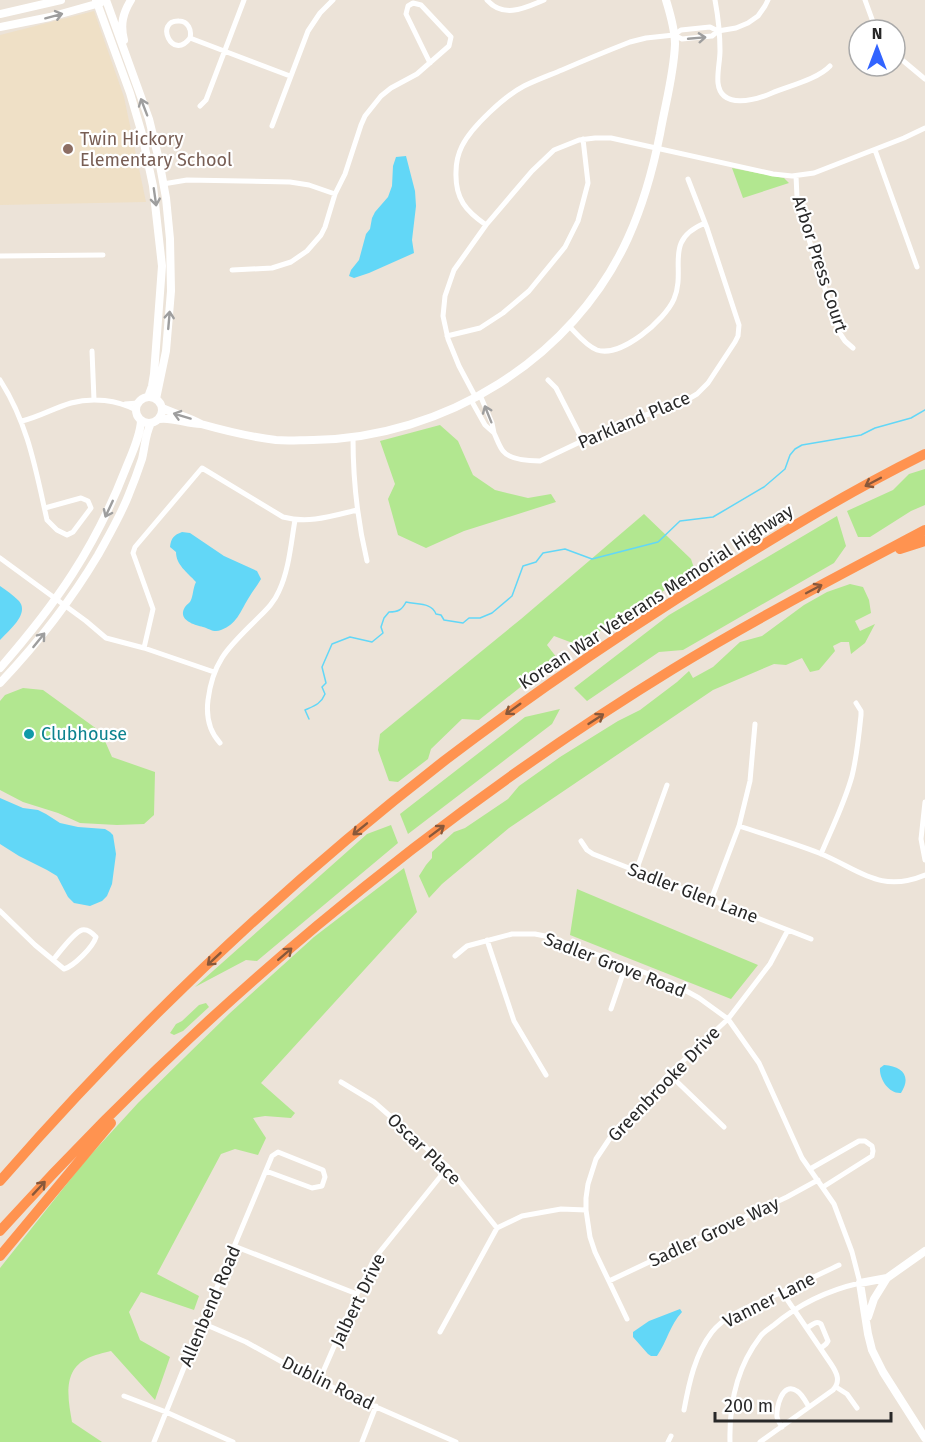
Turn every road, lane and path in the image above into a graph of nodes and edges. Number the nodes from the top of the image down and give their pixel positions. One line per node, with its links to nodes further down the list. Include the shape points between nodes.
1 (61, 0): 12 (street)
2 (131, 0): 23 (street, via 125,9 122,32)
3 (244, 0): 18 (street)
4 (333, 0): 22 (street, via 308,31)
5 (488, 0): 6 (street, via 499,9 520,11)
6 (544, 0)
7 (666, 0): 16 (street)
8 (716, 0): 15 (street)
9 (768, 0): 15 (street, via 748,23)
10 (865, 0): 13 (street)
11 (103, 1): 14 (street, one-way to 11); 23 (street); 47 (street, one-way to 47, via 147,154 155,201 161,270)
12 (0, 14)
13 (872, 18)
14 (0, 27)
15 (718, 31): 16 (street, via 710,27); 21 (street, via 717,81 728,99 758,99 821,74)
16 (674, 34): 29 (street, via 671,75); 36 (street, via 630,42 523,86 482,121 461,147 456,175 466,209)
17 (190, 38): 17 (street, via 190,29 182,21 173,22 168,28 167,35 174,44); 18 (street)
18 (224, 51): 22 (street); 25 (street, via 206,100)
19 (430, 63): 19 (street, via 449,46 451,38 421,5 413,3 406,14); 34 (street, via 374,103 361,125)
20 (907, 64): 24 (street)
21 (830, 66)
22 (290, 76): 26 (street)
23 (133, 79): 33 (street, one-way to 23, via 152,129)
24 (925, 79)
25 (200, 106)
26 (272, 126)
27 (925, 128): 30 (street)
28 (583, 139): 29 (street, via 611,138); 36 (street, via 554,150); 42 (street, via 588,183 578,221 565,247 529,291 503,313 480,328)
29 (657, 148): 31 (street); 41 (street, via 628,239 602,284)
30 (875, 150): 31 (street); 39 (street)
31 (796, 176): 43 (street, Arbor Press Court, via 801,215 836,321 842,337)
32 (688, 179): 35 (street, Parkland Place)
33 (163, 184): 34 (street, via 195,180 290,182); 47 (street, one-way to 33, via 166,351 171,291)
34 (335, 194): 40 (street, via 321,235 298,258 272,268)
35 (705, 223): 41 (street, via 694,228 684,240 678,254 675,298 647,331 628,344 603,351 590,347); 59 (street, Parkland Place, via 738,319 735,342 697,394)
36 (486, 225): 42 (street, via 449,282 443,316)
37 (103, 255): 38 (street)
38 (0, 256)
39 (917, 267)
40 (231, 270)
41 (569, 326): 48 (street, via 529,363)
42 (447, 336): 48 (street)
43 (853, 348)
44 (92, 351): 49 (street)
45 (0, 380): 53 (street)
46 (548, 380): 59 (street)
47 (152, 398): 50 (street, via 141,400); 51 (street)
48 (476, 398): 57 (street, Parkland Place, one-way to 48, via 492,423); 57 (street, Parkland Place, via 484,425); 58 (street, via 392,431)
49 (94, 400): 50 (street); 53 (street, via 71,403)
50 (137, 407): 54 (street)
51 (162, 408): 52 (street); 56 (street, one-way to 51)
52 (159, 419): 55 (street); 56 (street)
53 (21, 421): 61 (street)
54 (141, 421): 55 (street); 69 (street, one-way to 69, via 111,504)
55 (151, 423): 70 (street, via 123,509)
56 (201, 424): 58 (street, via 277,440)
57 (494, 434): 59 (street, Parkland Place, via 504,453 531,461 549,458)
58 (353, 438): 62 (street)
59 (584, 441)
60 (924, 454): 105 (highway, Korean War Veterans Memorial Highway, one-way to 105, via 771,540 612,640 416,783 195,976 83,1088)
61 (45, 508): 61 (street, via 47,520 67,535 74,532 91,508 81,498)
62 (357, 510): 63 (street, via 314,520); 68 (street)
63 (295, 520): 71 (street, via 202,468 132,553 153,609); 73 (street, via 285,578 278,593 233,643)
64 (925, 531): 67 (highway)
65 (925, 541): 67 (highway)
66 (0, 558): 69 (street)
67 (871, 558): 96 (highway, one-way to 67, via 326,919 493,789 673,669)
68 (367, 561)
69 (57, 599): 70 (street); 72 (street)
70 (65, 606): 71 (street, via 106,638); 74 (street, one-way to 70)
71 (144, 648): 73 (street)
72 (0, 668)
73 (214, 672): 77 (street, via 207,711 210,729)
74 (0, 683)
75 (856, 703): 82 (street, via 861,715 852,775)
76 (755, 724): 80 (street, via 750,781)
77 (220, 743)
78 (666, 785): 84 (street)
79 (925, 802): 83 (street, via 921,839)
80 (739, 826): 82 (street); 86 (street)
81 (581, 841): 84 (street, Sadler Glen Lane, via 592,854)
82 (821, 854): 85 (street, via 867,877 887,882)
83 (925, 860)
84 (636, 871): 86 (street, Sadler Glen Lane)
85 (925, 875)
86 (711, 900): 88 (street, Sadler Glen Lane)
87 (0, 912): 92 (street)
88 (788, 930): 89 (street, Sadler Glen Lane); 95 (street, Greenbrooke Drive, via 770,964)
89 (811, 939)
90 (487, 940): 91 (street, Sadler Grove Road, via 467,946); 93 (street, Sadler Grove Road, via 512,934 550,937); 98 (street, via 514,1021)
91 (455, 956)
92 (53, 960): 92 (street, via 83,930 96,937 94,944 70,967 64,969)
93 (626, 965): 94 (street); 95 (street, Sadler Grove Road, via 670,982)
94 (611, 1009)
95 (728, 1019): 97 (street, Greenbrooke Drive); 102 (street, Sadler Grove Road, via 759,1063)
96 (164, 1064): 109 (highway, one-way to 96); 112 (highway)
97 (669, 1074): 100 (street); 107 (street, Greenbrooke Drive, via 602,1148 588,1184)
98 (546, 1075)
99 (341, 1082): 101 (street, Oscar Place, via 374,1102)
100 (724, 1127)
101 (448, 1167): 108 (street, Oscar Place); 118 (street, Jalbert Drive, via 374,1259)
102 (810, 1169): 104 (street, Sadler Grove Road); 106 (street, via 860,1141 872,1146 872,1156)
103 (266, 1171): 103 (street, Allenbend Road, via 312,1188 322,1186 325,1177 323,1170 278,1152); 110 (street, Allenbend Road)
104 (818, 1180): 106 (street, Sadler Grove Road); 115 (street, Sadler Grove Way)
105 (0, 1181)
106 (823, 1187): 116 (street, Sadler Grove Road, via 840,1218)
107 (586, 1210): 108 (street, via 561,1209 522,1216); 115 (street, Greenbrooke Drive, via 592,1245)
108 (497, 1228): 124 (street)
109 (0, 1231)
110 (234, 1246): 118 (street); 122 (street, Allenbend Road)
111 (925, 1251): 114 (street)
112 (0, 1256)
113 (839, 1265): 117 (street, Vanner Lane)
114 (887, 1278): 116 (street); 121 (street)
115 (609, 1281): 120 (street, Greenbrooke Drive)
116 (860, 1283): 119 (street); 121 (street)
117 (782, 1292): 119 (street); 132 (street, Vanner Lane, via 726,1319 711,1333 693,1370)
118 (357, 1294): 126 (street, Jalbert Drive)
119 (794, 1309): 123 (street); 140 (street, via 761,1335 747,1358 732,1407)
120 (627, 1319)
121 (866, 1321): 135 (street, via 875,1357)
122 (202, 1323): 126 (street, Dublin Road); 133 (street, Allenbend Road)
123 (807, 1328): 125 (street); 125 (street, via 821,1324 828,1341)
124 (440, 1332)
125 (821, 1348): 127 (street, via 837,1373)
126 (319, 1381): 129 (street, Dublin Road)
127 (836, 1387): 130 (street); 131 (street)
128 (124, 1395): 133 (street)
129 (376, 1406): 138 (street); 139 (street, Dublin Road)
130 (809, 1407): 134 (street); 134 (street, via 798,1392 787,1390 778,1404 777,1418)
131 (857, 1408)
132 (684, 1410)
133 (166, 1412): 136 (street, Allenbend Road); 137 (street)
134 (782, 1427): 141 (street)
135 (925, 1437)
136 (154, 1442)
137 (233, 1442)
138 (362, 1442)
139 (456, 1442)
140 (730, 1442)
141 (760, 1442)

